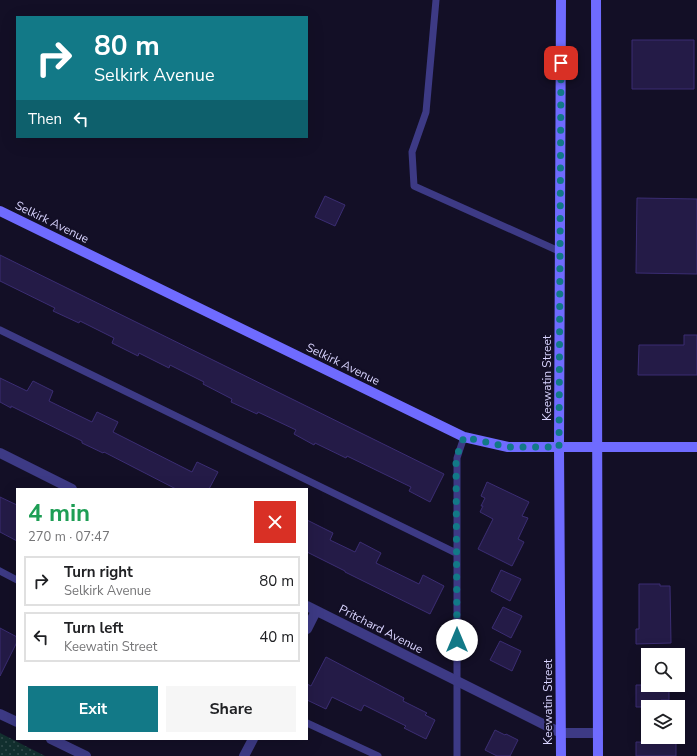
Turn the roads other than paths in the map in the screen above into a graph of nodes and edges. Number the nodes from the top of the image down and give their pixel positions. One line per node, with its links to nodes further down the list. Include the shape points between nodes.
1 (436, 0): 5 (lane, via 426,112 412,152 414,186)
2 (561, 0): 5 (main road, Keewatin Street)
3 (596, 0): 9 (main road)
4 (0, 211): 7 (main road, Selkirk Avenue)
5 (561, 252): 8 (main road, Keewatin Street)
6 (0, 330): 13 (lane)
7 (464, 437): 8 (main road, Selkirk Avenue, via 508,447); 13 (lane, via 456,458)
8 (559, 447): 9 (main road, Selkirk Avenue); 22 (main road, Keewatin Street)
9 (596, 447): 10 (main road, Selkirk Avenue); 23 (main road)
10 (697, 447)
11 (0, 453): 12 (street)
12 (70, 488)
13 (456, 553): 18 (lane)
14 (0, 571): 15 (lane)
15 (16, 579)
16 (312, 609): 17 (street); 18 (street, Pritchard Avenue)
17 (308, 625)
18 (457, 681): 22 (street, Pritchard Avenue); 29 (lane)
19 (0, 714): 20 (street)
20 (16, 722)
21 (308, 723): 28 (lane)
22 (561, 733): 23 (street, Pritchard Avenue); 30 (main road, Keewatin Street)
23 (598, 733): 31 (main road)
24 (53, 740): 26 (street)
25 (252, 740): 27 (street)
26 (86, 756)
27 (244, 756)
28 (378, 756)
29 (457, 756)
30 (561, 756)
31 (598, 756)

